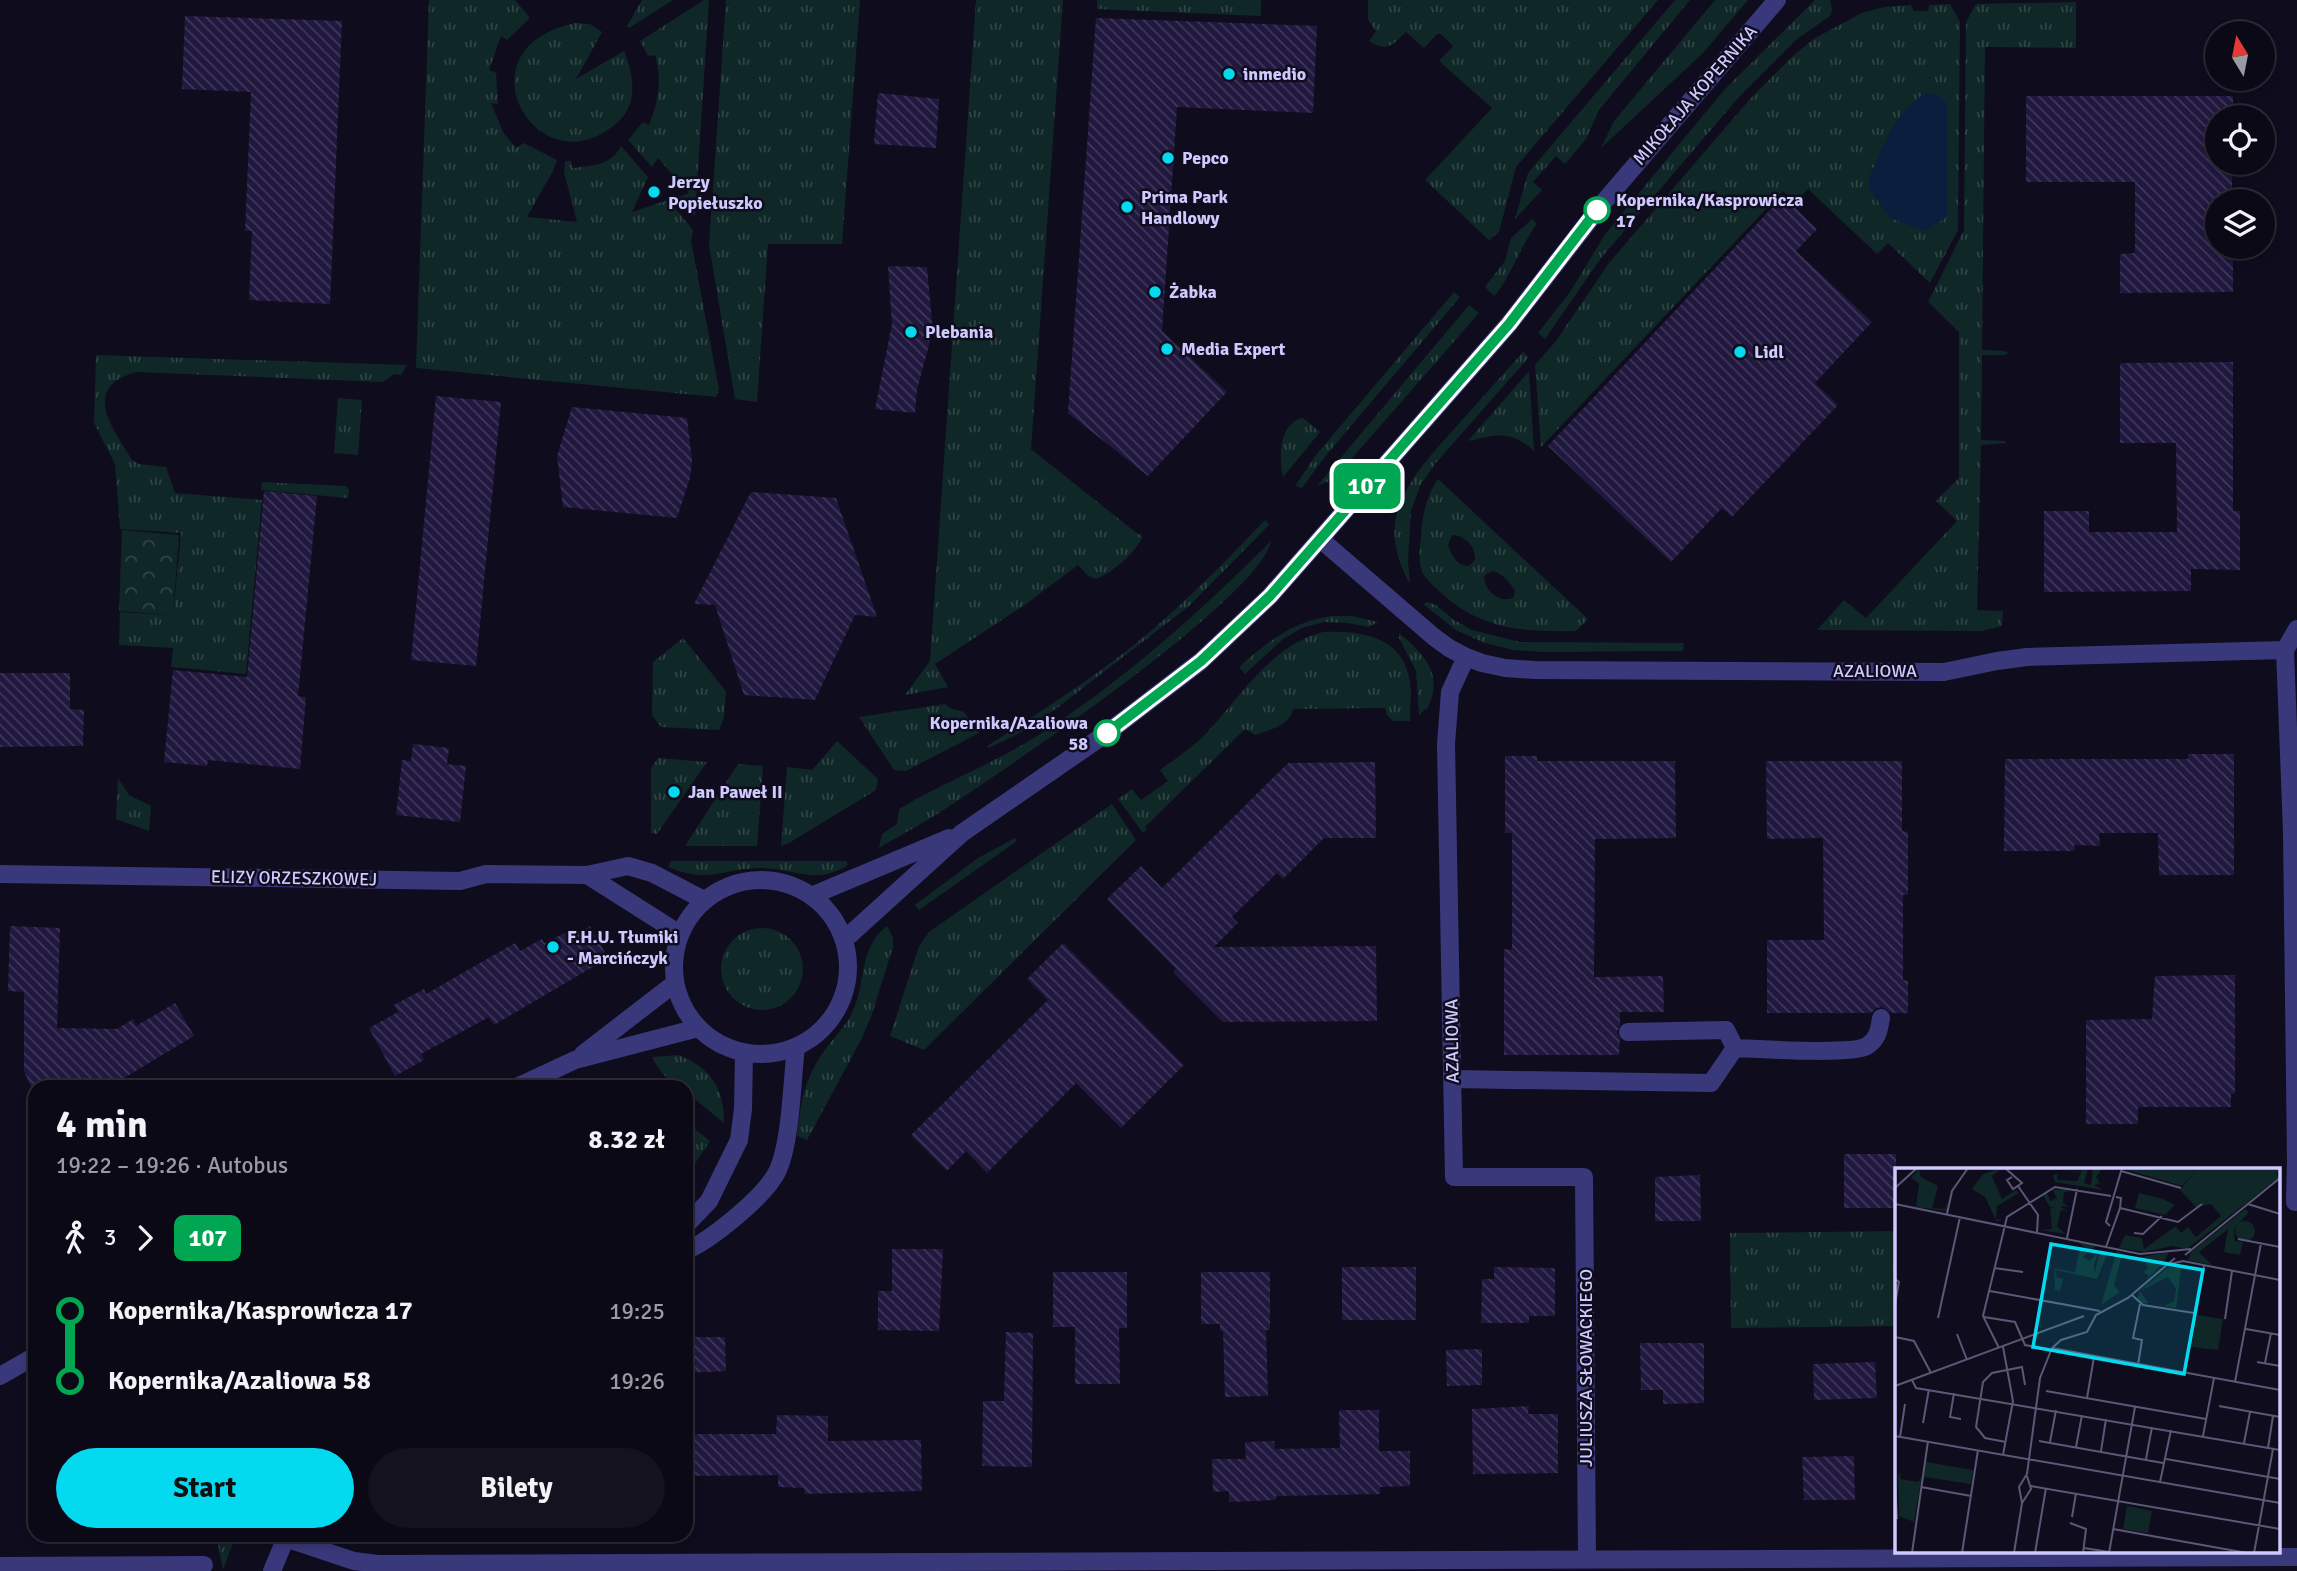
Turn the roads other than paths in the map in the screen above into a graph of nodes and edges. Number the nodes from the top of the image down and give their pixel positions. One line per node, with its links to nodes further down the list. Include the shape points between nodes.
1 (1777, 1): 2 (street, MIKOŁAJA KOPERNIKA, via 1602,204 1509,324)
2 (1321, 539): 5 (street, AZALIOWA, via 1434,637); 6 (street, MIKOŁAJA KOPERNIKA, via 1270,596 1201,661 1107,733)
3 (2297, 629): 4 (street)
4 (2285, 650): 5 (street, AZALIOWA, via 2027,657 1944,672 1534,670); 24 (street, via 2292,832)
5 (1466, 657): 21 (street, AZALIOWA, via 1450,692 1446,744)
6 (961, 833): 9 (street, MIKOŁAJA KOPERNIKA); 12 (street, MIKOŁAJA KOPERNIKA)
7 (0, 874): 8 (street, ELIZY ORZESZKOWEJ, via 460,881 486,874)
8 (587, 875): 10 (street, ELIZY ORZESZKOWEJ, via 628,866); 11 (street)
9 (811, 896): 10 (street, via 786,883 757,879 729,886); 12 (street, via 831,915)
10 (704, 900): 11 (street)
11 (680, 934): 13 (street, via 674,958)
12 (844, 940): 17 (street, via 848,965 845,991 835,1014 818,1034)
13 (675, 984): 15 (street, via 683,1007); 20 (street)
14 (1881, 1018): 18 (street, via 1879,1034 1864,1048)
15 (698, 1028): 19 (street, via 719,1044); 20 (street)
16 (1628, 1032): 18 (street, via 1726,1030)
17 (796, 1047): 19 (street, via 770,1054); 26 (street, via 778,1172 748,1207)
18 (1735, 1048): 21 (street, via 1711,1083)
19 (744, 1053): 25 (street, via 739,1140 709,1201)
20 (575, 1060): 22 (street)
21 (1453, 1079): 23 (street, AZALIOWA, via 1454,1177)
22 (532, 1080)
23 (1584, 1177): 32 (street, JULIUSZA SŁOWACKIEGO)
24 (2295, 1202)
25 (693, 1218)
26 (693, 1248)
27 (28, 1360): 28 (street)
28 (0, 1376)
29 (284, 1542): 36 (street)
30 (299, 1542): 35 (street, via 342,1558 378,1564)
31 (2297, 1557): 32 (street)
32 (1587, 1559): 35 (street)
33 (204, 1565): 34 (street)
34 (0, 1566)
35 (926, 1567)
36 (272, 1571)

